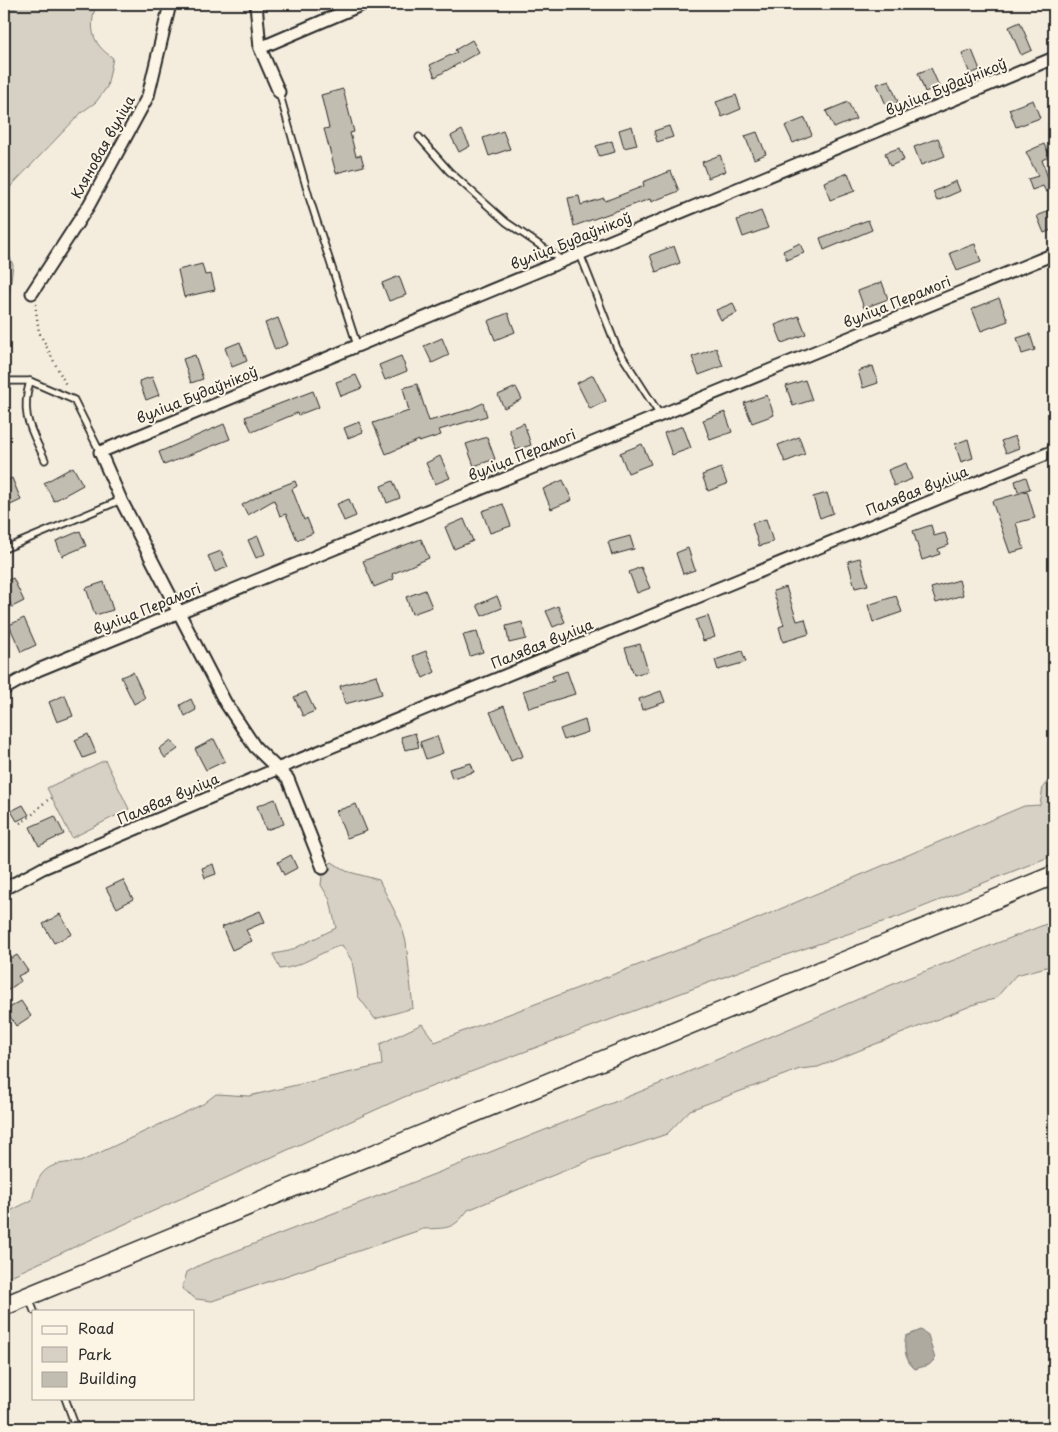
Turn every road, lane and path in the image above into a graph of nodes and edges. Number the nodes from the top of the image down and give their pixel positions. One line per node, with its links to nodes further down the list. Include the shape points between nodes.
1 (170, 4): 11 (street, Кляновая вуліца, via 148,96 89,205)
2 (256, 4): 4 (street)
3 (363, 4): 4 (street)
4 (260, 48): 6 (street)
5 (1054, 58): 8 (street, вуліца Будаўнікоў)
6 (279, 92): 12 (lane)
7 (418, 137): 10 (lane, via 449,171 506,222)
8 (580, 254): 10 (street, вуліца Будаўнікоў); 16 (lane, via 617,348)
9 (1054, 254): 16 (street, вуліца Перамогі)
10 (563, 261): 12 (street, вуліца Будаўнікоў)
11 (32, 293): 15 (path, via 40,332)
12 (357, 346): 18 (street, вуліца Будаўнікоў)
13 (4, 380): 14 (lane)
14 (30, 381): 15 (lane); 19 (lane, via 25,409)
15 (74, 400): 18 (lane)
16 (660, 415): 22 (street, вуліца Перамогі)
17 (1054, 451): 24 (street, Палявая вуліца)
18 (100, 452): 20 (street)
19 (46, 460)
20 (121, 500): 21 (lane); 22 (street)
21 (4, 549)
22 (179, 612): 23 (street, вуліца Перамогі, via 38,670); 24 (street, via 225,702 255,747)
23 (4, 689)
24 (277, 769): 27 (street, via 288,779); 29 (street, Палявая вуліца, via 43,868)
25 (53, 796): 26 (path, via 32,817)
26 (20, 823)
27 (323, 868)
28 (1054, 875): 30 (main road)
29 (4, 889)
30 (31, 1303): 31 (main road)
31 (4, 1306)
32 (66, 1400): 33 (lane)
33 (76, 1428)

